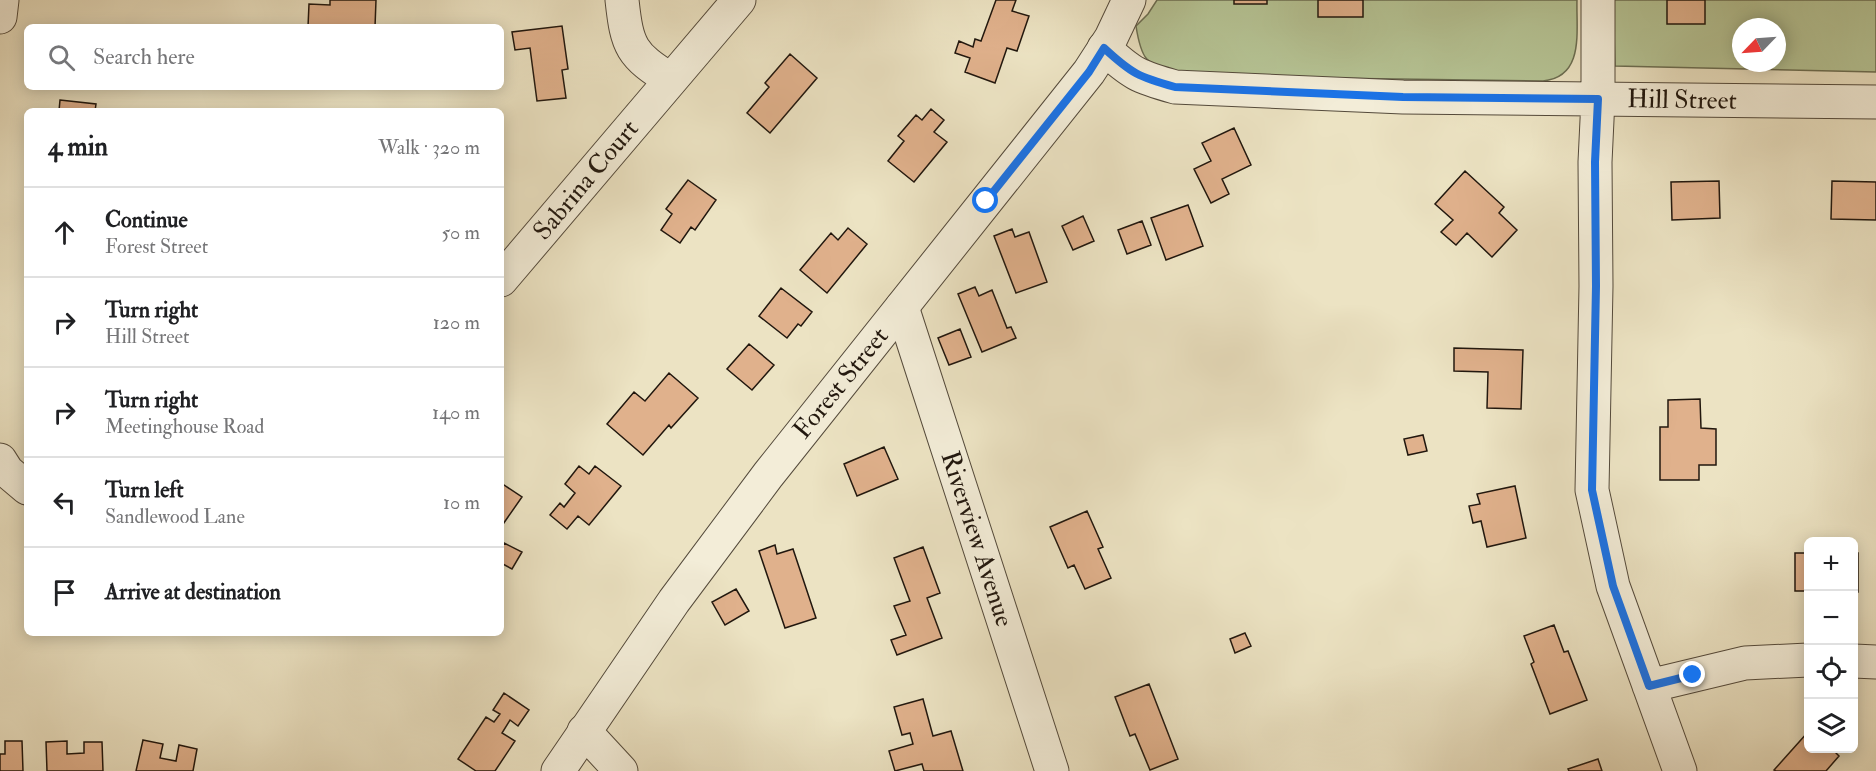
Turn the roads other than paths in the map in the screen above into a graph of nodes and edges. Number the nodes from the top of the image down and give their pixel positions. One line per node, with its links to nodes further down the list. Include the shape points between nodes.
1 (2, 0): 6 (street)
2 (622, 0): 8 (street, via 631,46 645,64)
3 (739, 0): 8 (street, Sabrina Court)
4 (1129, 0): 7 (street, Forest Street)
5 (1598, 0): 9 (street)
6 (0, 17)
7 (1104, 48): 9 (street, Hill Street, via 1141,78 1175,87 1403,97); 12 (street, Forest Street, via 1051,122)
8 (671, 80): 11 (street, Sabrina Court)
9 (1598, 99): 10 (street, Hill Street); 18 (street, via 1592,490 1613,586)
10 (1876, 102)
11 (504, 276)
12 (902, 307): 19 (street, Forest Street, via 674,601); 22 (street, Riverview Avenue)
13 (0, 460): 14 (street)
14 (24, 485)
15 (1804, 660): 18 (street, via 1745,663)
16 (1858, 661): 17 (street)
17 (1876, 662)
18 (1649, 686): 23 (street)
19 (584, 731): 20 (street, Forest Street); 21 (street)
20 (558, 771)
21 (621, 771)
22 (1052, 771)
23 (1680, 771)

